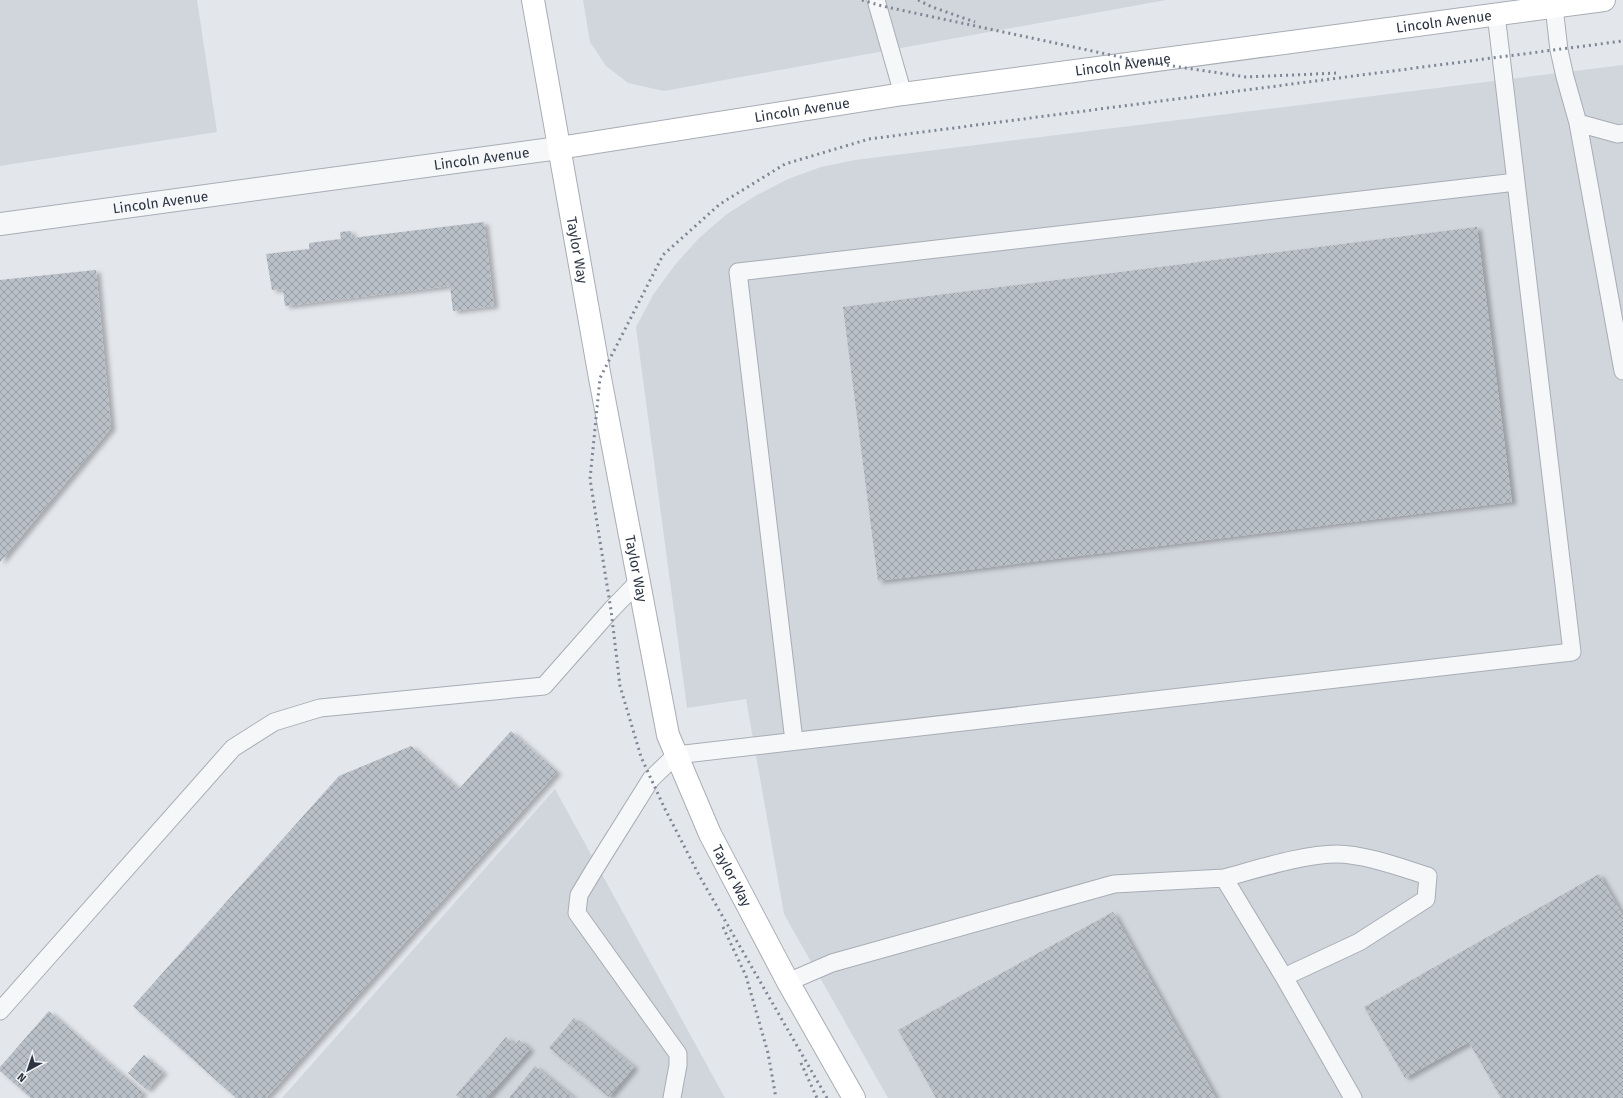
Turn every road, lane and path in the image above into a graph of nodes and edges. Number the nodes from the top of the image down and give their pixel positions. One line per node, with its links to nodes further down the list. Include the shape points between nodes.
1 (533, 0): 9 (street, Taylor Way)
2 (876, 0): 6 (lane)
3 (1604, 0): 4 (street, Lincoln Avenue)
4 (1554, 7): 5 (street, Lincoln Avenue); 7 (lane, via 1559,50)
5 (1496, 14): 6 (street, Lincoln Avenue); 10 (lane)
6 (903, 94): 9 (street, Lincoln Avenue)
7 (1578, 123): 8 (lane, via 1618,134); 12 (lane)
8 (1623, 133)
9 (559, 148): 11 (street, Lincoln Avenue); 13 (street, Taylor Way)
10 (1516, 182): 14 (lane, via 738,272); 14 (lane, via 1572,652)
11 (0, 224)
12 (1623, 371)
13 (639, 581): 15 (street, Taylor Way, via 668,735); 19 (lane, via 544,686 320,708 274,722 233,748)
14 (794, 741): 15 (lane)
15 (676, 755): 18 (street, Taylor Way, via 710,834); 20 (lane, via 651,779 579,895 577,913 678,1054)
16 (1224, 878): 17 (lane); 17 (lane, via 1314,856 1338,854 1428,876 1426,899 1359,942); 18 (lane, via 1114,884 832,963)
17 (1284, 977): 22 (lane)
18 (788, 982): 21 (street, Taylor Way)
19 (0, 1011)
20 (672, 1098)
21 (854, 1098)
22 (1353, 1098)

